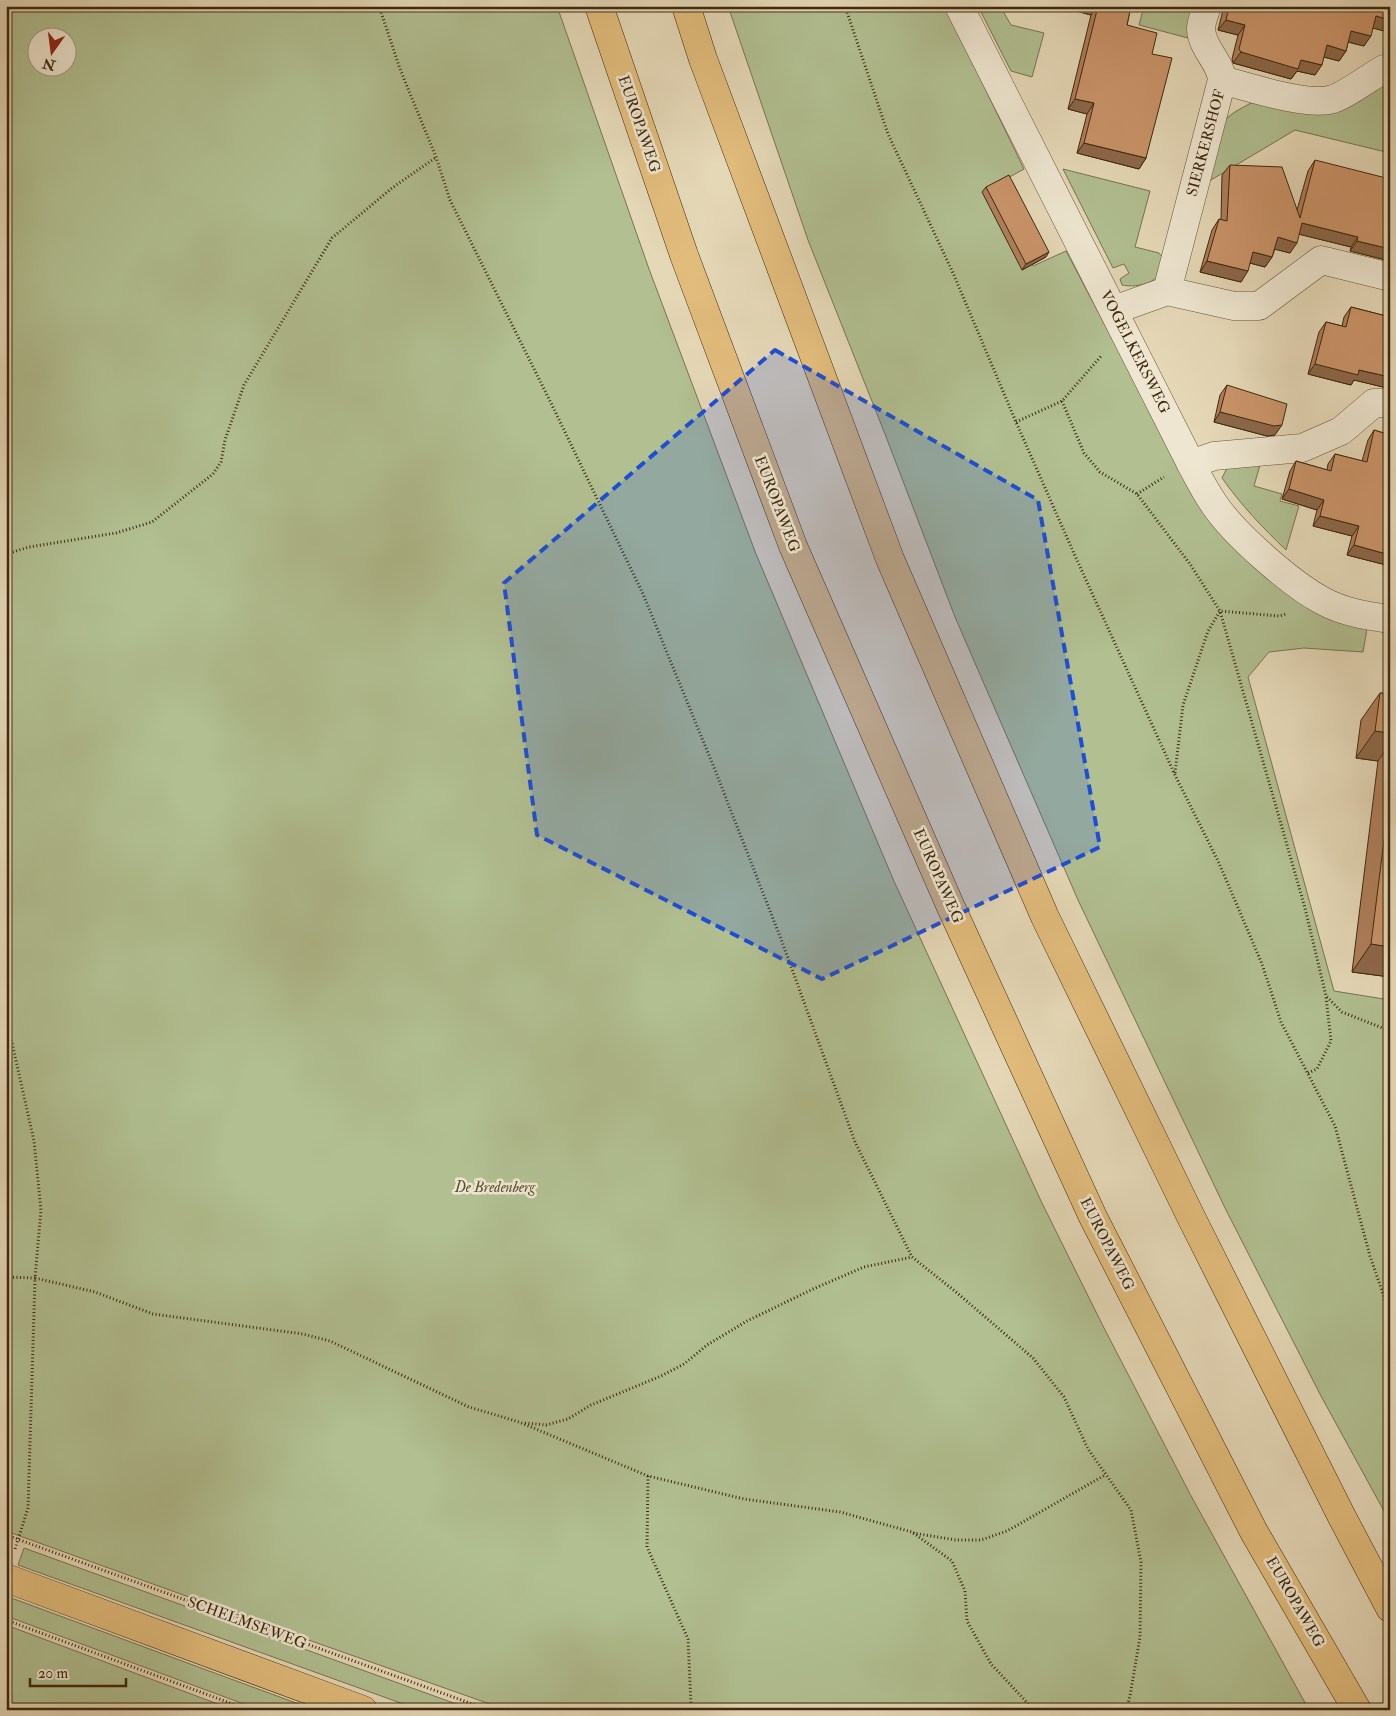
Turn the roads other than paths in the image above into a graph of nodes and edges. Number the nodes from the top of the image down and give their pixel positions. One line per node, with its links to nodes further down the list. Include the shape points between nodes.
1 (599, 6): 16 (main road, EUROPAWEG, via 684,255 793,546 950,904 1093,1217 1254,1532)
2 (686, 6): 14 (main road, via 890,559 1045,917 1192,1219)
3 (958, 6): 9 (street, VOGELKERSWEG)
4 (1207, 6): 6 (street, via 1201,29 1204,44 1222,74)
5 (1390, 68): 6 (street, SIERKERSHOF, via 1334,99 1321,101 1306,101)
6 (1222, 80): 8 (street, SIERKERSHOF)
7 (1390, 277): 8 (street, via 1321,260 1259,306 1234,306)
8 (1167, 291): 9 (street)
9 (1118, 318): 11 (street, VOGELKERSWEG)
10 (1390, 403): 11 (street, via 1374,403 1341,431 1302,448 1214,456)
11 (1191, 464): 12 (street, VOGELKERSWEG, via 1214,505 1237,532 1279,569 1324,602 1365,616)
12 (1390, 619)
13 (9, 1567): 15 (main road)
14 (1390, 1608)
15 (363, 1710)
16 (1357, 1710)

